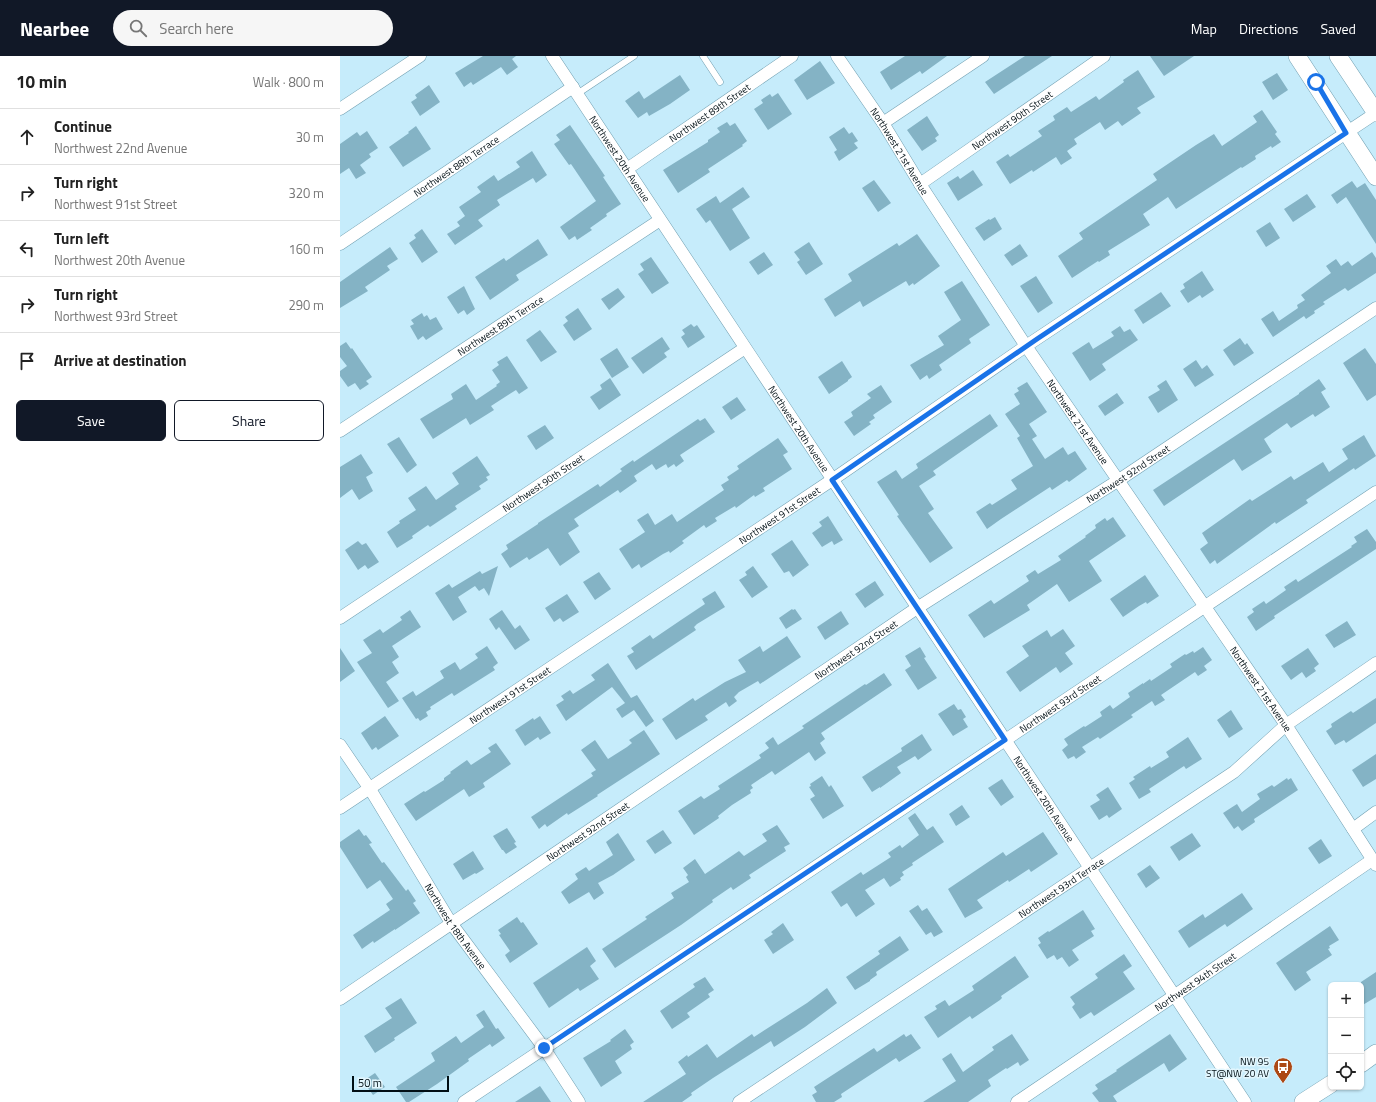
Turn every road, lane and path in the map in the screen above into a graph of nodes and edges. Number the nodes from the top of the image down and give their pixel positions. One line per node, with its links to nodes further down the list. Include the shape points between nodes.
1 (420, 56): 13 (street)
2 (552, 56): 12 (street, Northwest 20th Avenue)
3 (634, 56): 12 (lane)
4 (703, 56): 11 (lane)
5 (792, 56): 17 (street, Northwest 89th Street)
6 (837, 56): 15 (street, Northwest 21st Avenue)
7 (983, 56): 15 (street)
8 (1104, 56): 19 (street, Northwest 90th Street)
9 (1297, 56): 16 (main road, via 1316,82)
10 (1338, 56): 14 (main road)
11 (720, 82)
12 (575, 90): 17 (street, Northwest 20th Avenue); 21 (street, Northwest 88th Terrace)
13 (340, 109)
14 (1376, 113): 16 (street, Northwest 91st Street)
15 (883, 123): 19 (street, Northwest 21st Avenue)
16 (1346, 133): 18 (main road); 23 (street, Northwest 91st Street)
17 (627, 169): 20 (street, Northwest 20th Avenue)
18 (1376, 177)
19 (920, 184): 23 (street, Northwest 21st Avenue)
20 (660, 220): 24 (street, Northwest 20th Avenue); 25 (street, Northwest 89th Terrace)
21 (340, 244)
22 (1376, 308): 27 (street, Northwest 92nd Street)
23 (1026, 346): 26 (street, Northwest 91st Street); 27 (street, Northwest 21st Avenue)
24 (745, 348): 26 (street, Northwest 20th Avenue); 31 (street, Northwest 90th Street)
25 (340, 431)
26 (832, 480): 30 (street, Northwest 20th Avenue); 36 (street, Northwest 91st Street)
27 (1119, 480): 29 (street, Northwest 21st Avenue); 30 (street, Northwest 92nd Street)
28 (1376, 492): 29 (street, Northwest 93rd Street)
29 (1205, 606): 33 (street, Northwest 21st Avenue); 34 (street, Northwest 93rd Street)
30 (917, 608): 34 (street, Northwest 20th Avenue); 42 (street, Northwest 92nd Street)
31 (340, 618)
32 (1376, 663): 33 (street, Northwest 93rd Terrace)
33 (1286, 725): 39 (street, Northwest 21st Avenue); 41 (street, Northwest 93rd Terrace, via 1234,772)
34 (1005, 740): 41 (street, Northwest 20th Avenue); 45 (street, Northwest 93rd Street)
35 (340, 745): 36 (street, Northwest 18th Avenue)
36 (370, 788): 37 (street, Northwest 91st Street); 42 (street, Northwest 18th Avenue)
37 (340, 808)
38 (1376, 812): 39 (street)
39 (1353, 829): 40 (street, Northwest 21st Avenue)
40 (1374, 862): 43 (street, Northwest 94th Street)
41 (1090, 868): 43 (street, Northwest 20th Avenue); 51 (street, Northwest 93rd Terrace)
42 (450, 923): 44 (street, Northwest 92nd Street); 45 (street, Northwest 18th Avenue)
43 (1174, 996): 52 (street, Northwest 94th Street); 53 (street, Northwest 20th Avenue)
44 (340, 999)
45 (544, 1048): 49 (street, Northwest 93rd Street); 50 (street, Northwest 18th Avenue)
46 (1376, 1054): 47 (main road)
47 (1364, 1062)
48 (1328, 1086): 54 (main road)
49 (464, 1102)
50 (579, 1102)
51 (739, 1102)
52 (1017, 1102)
53 (1245, 1102)
54 (1304, 1102)

